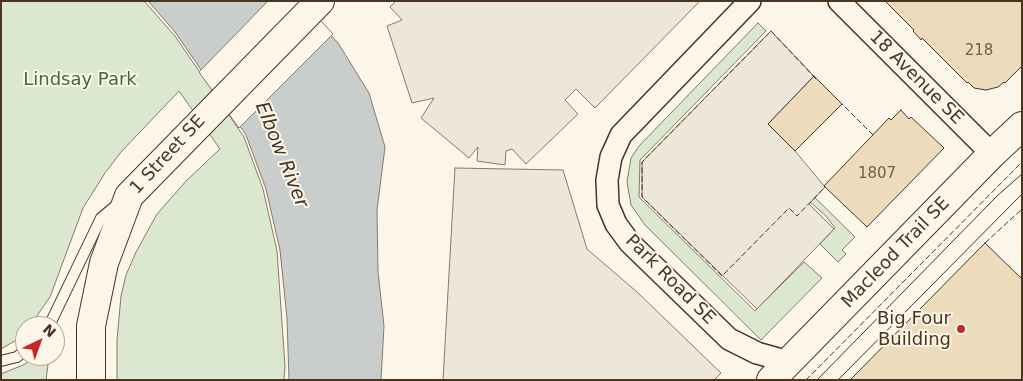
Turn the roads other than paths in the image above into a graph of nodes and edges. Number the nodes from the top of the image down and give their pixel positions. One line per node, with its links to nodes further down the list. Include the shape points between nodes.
1 (320, 1): 6 (main road, 1 Street SE)
2 (750, 1): 10 (street, Park Road SE, via 621,135 611,157 607,180 608,205 616,224 630,242 729,339 757,353)
3 (839, 1): 5 (street, 18 Avenue SE)
4 (1022, 126): 5 (main road, Macleod Trail SE)
5 (992, 154): 10 (main road, Macleod Trail SE)
6 (129, 196): 7 (lane, via 101,218); 11 (main road, 1 Street SE, via 104,263 91,326)
7 (54, 316)
8 (15, 358): 9 (lane)
9 (1, 361)
10 (780, 371)
11 (91, 380)

